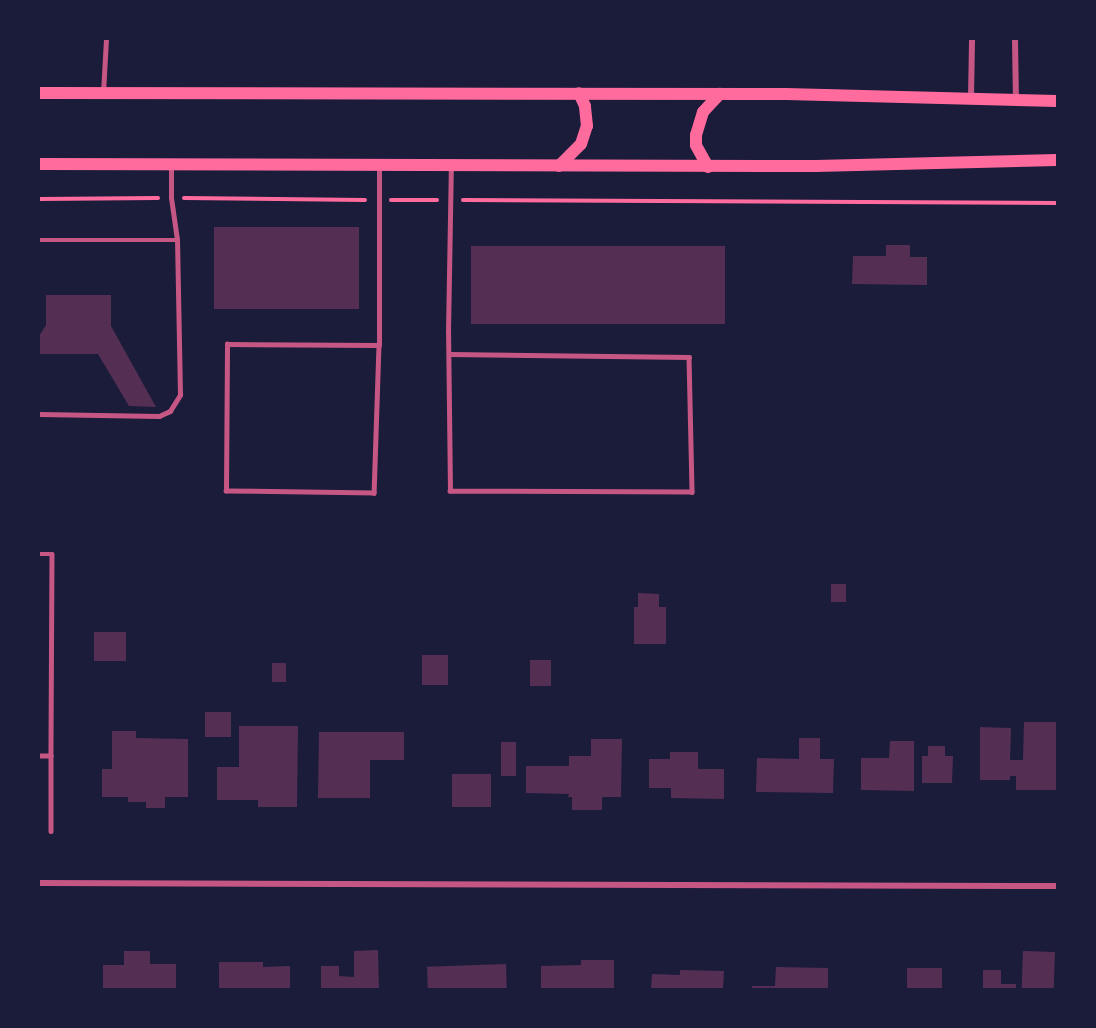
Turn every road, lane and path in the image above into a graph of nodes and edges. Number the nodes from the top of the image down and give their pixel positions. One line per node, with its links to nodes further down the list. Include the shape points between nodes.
1 (106, 39): 5 (lane)
2 (972, 39): 8 (street)
3 (1015, 39): 9 (street)
4 (39, 93): 5 (main road)
5 (103, 93): 6 (main road)
6 (579, 93): 7 (main road); 16 (main road, via 587,126 581,144)
7 (720, 94): 8 (main road); 17 (main road, via 703,112 696,135 696,146)
8 (971, 98): 9 (main road)
9 (1016, 100): 10 (main road)
10 (1057, 102)
11 (1057, 160): 17 (main road)
12 (39, 164): 13 (main road)
13 (171, 165): 14 (main road); 18 (lane)
14 (379, 165): 15 (main road); 20 (lane)
15 (451, 165): 16 (main road); 21 (lane)
16 (559, 166): 17 (main road)
17 (708, 167)
18 (171, 198): 19 (path); 20 (path); 24 (lane)
19 (39, 199)
20 (380, 200): 21 (path); 25 (lane)
21 (452, 200): 22 (path); 26 (lane)
22 (1057, 203)
23 (39, 240): 24 (lane)
24 (177, 240): 27 (lane, via 180,395 170,411 159,416)
25 (379, 345): 25 (lane, via 227,344 226,492 374,493)
26 (448, 354): 26 (lane, via 450,491 692,492 689,357)
27 (39, 414)
28 (39, 554): 30 (lane, via 52,554)
29 (39, 756): 30 (lane)
30 (51, 756): 31 (lane)
31 (51, 831)
32 (39, 883): 33 (street)
33 (1057, 886)

